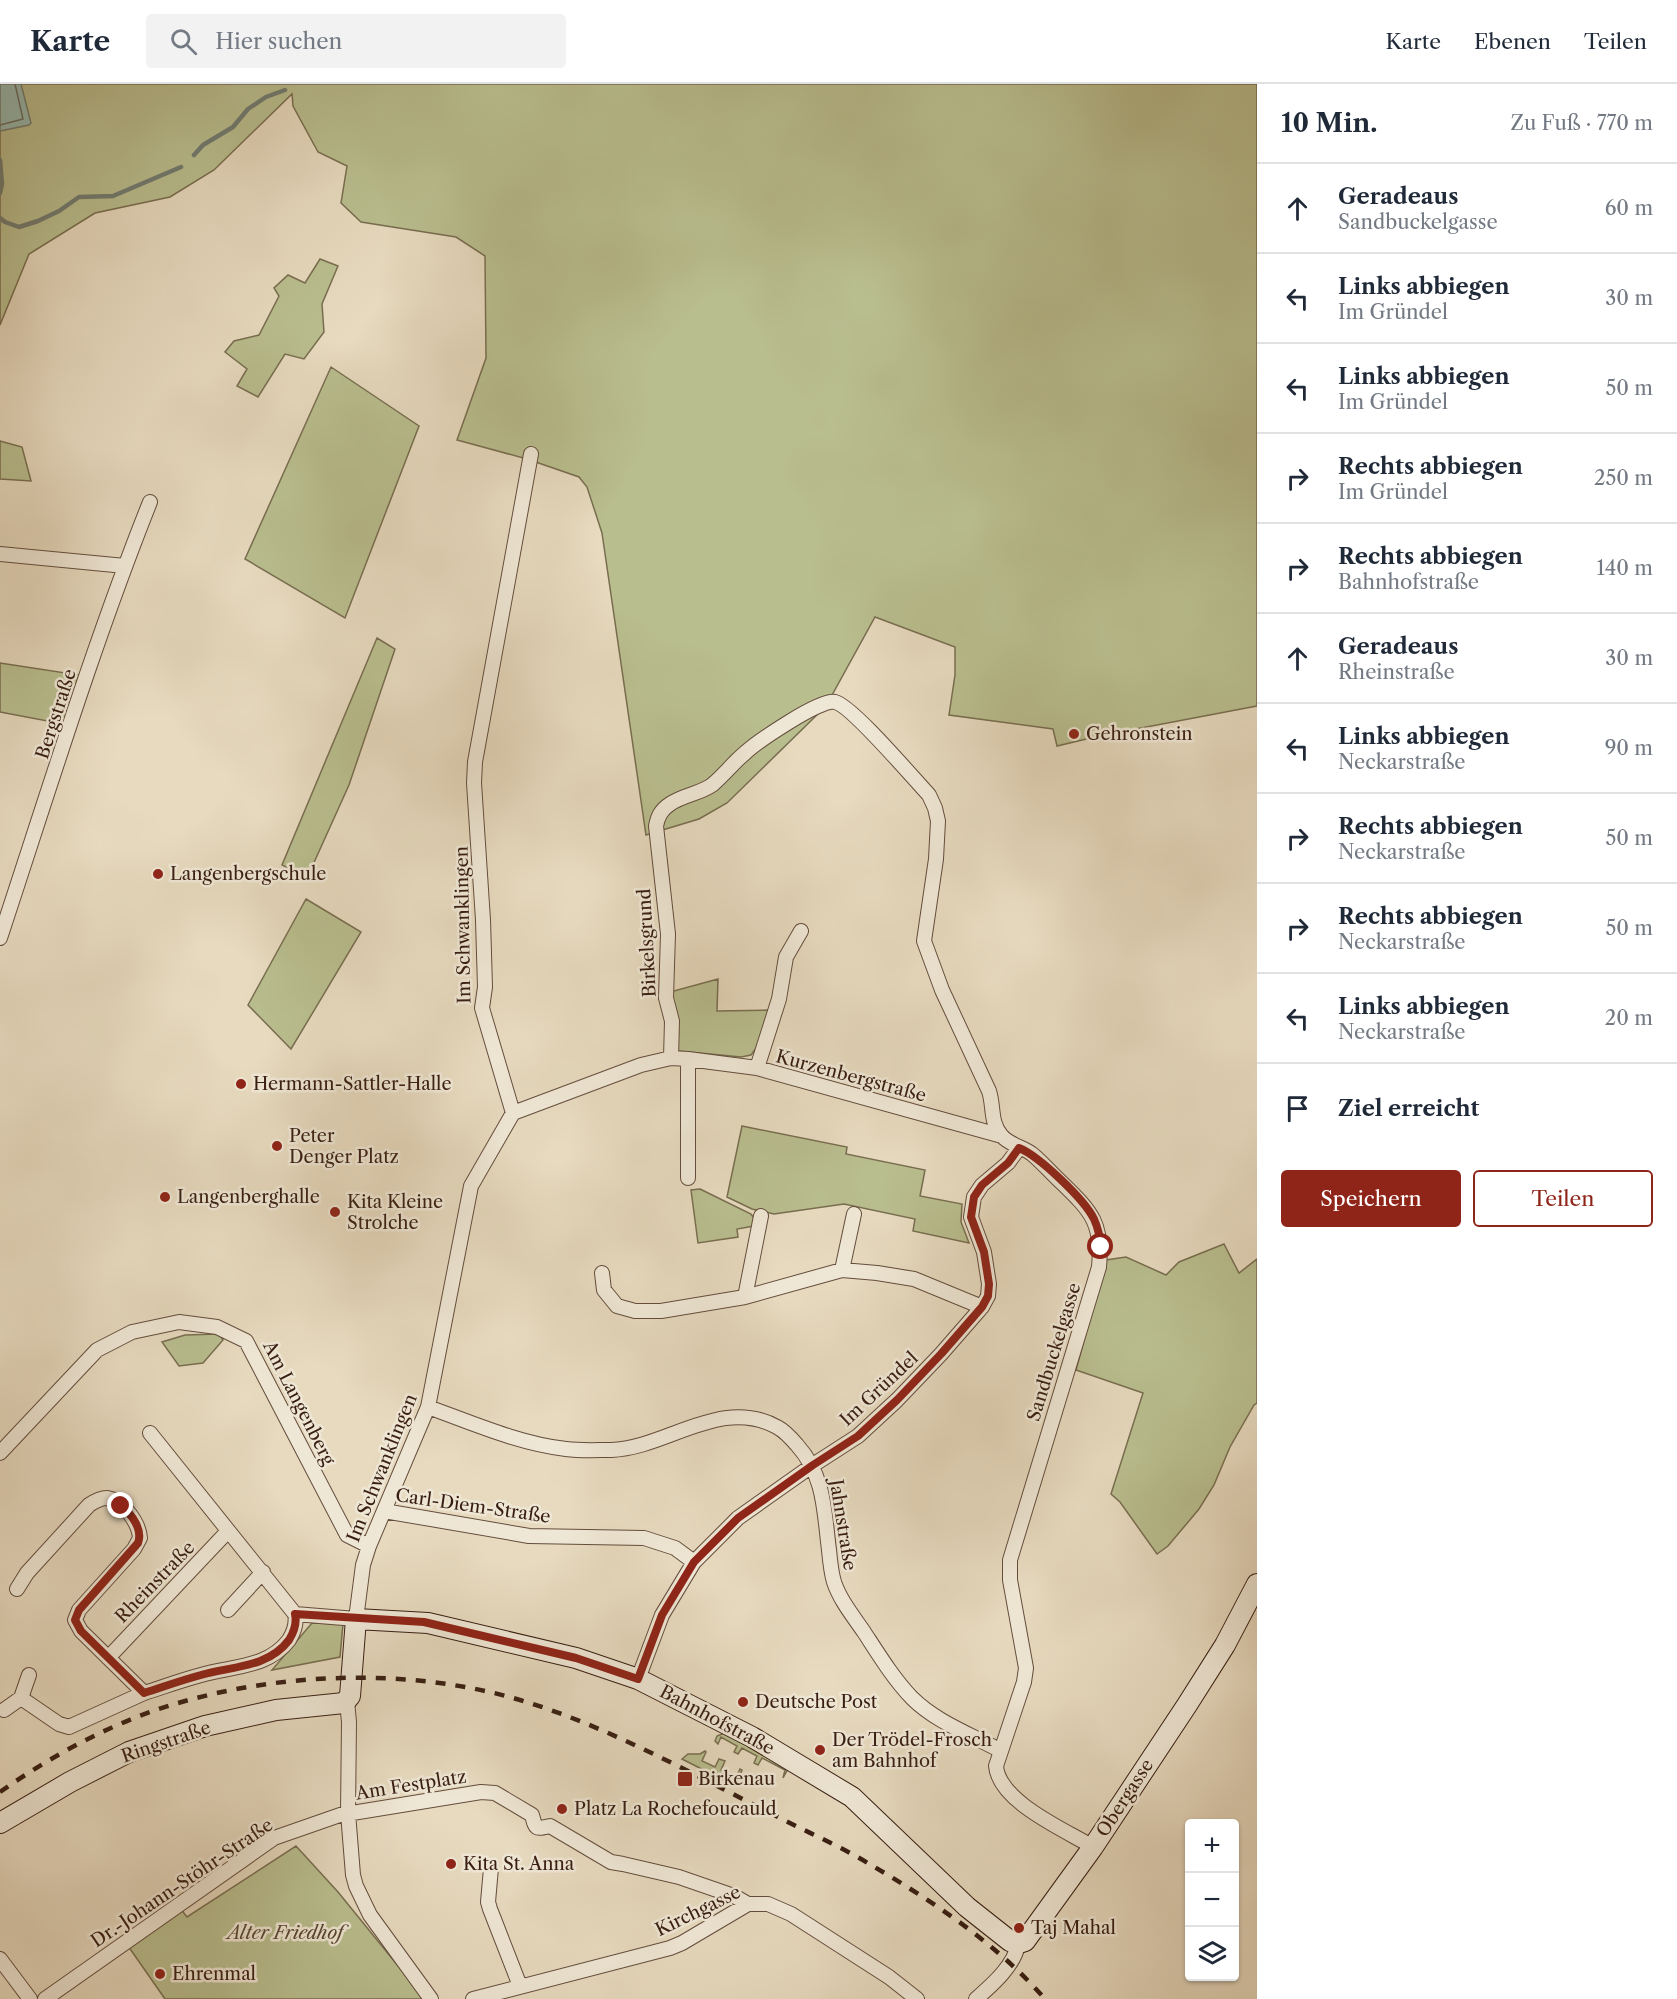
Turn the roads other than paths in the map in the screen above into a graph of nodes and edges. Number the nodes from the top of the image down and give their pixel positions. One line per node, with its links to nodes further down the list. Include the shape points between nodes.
1 (531, 454): 10 (street, Im Schwanklingen, via 474,783 483,920 482,1008)
2 (150, 502): 4 (street, Bergstraße)
3 (0, 554): 4 (street)
4 (125, 566): 6 (street, Bergstraße)
5 (801, 932): 9 (street, via 786,957 779,999)
6 (0, 938)
7 (671, 1058): 8 (street, Kurzenbergstraße); 10 (street, Kurzenbergstraße, via 641,1065); 11 (street, Birkelsgrund, via 672,1021 666,998 668,934 656,826 659,814 671,803 711,785 761,740 812,708 837,702 929,795 935,808 936,859 924,940 942,990 989,1091 994,1124)
8 (688, 1059): 9 (street, Kurzenbergstraße); 13 (street)
9 (757, 1068): 11 (street, Kurzenbergstraße)
10 (513, 1113): 20 (street, Im Schwanklingen, via 471,1186)
11 (1002, 1136): 12 (street, Sandbuckelgasse)
12 (1019, 1148): 19 (street, Im Gründel, via 974,1197 971,1217 984,1252 989,1284); 41 (street, Sandbuckelgasse, via 1031,1153 1082,1202 1096,1226 1101,1247 1099,1267 1010,1560 1026,1668)
13 (688, 1178)
14 (854, 1214): 16 (street)
15 (761, 1216): 18 (street)
16 (842, 1270): 18 (street); 19 (street, via 914,1279)
17 (602, 1273): 18 (street, via 603,1290 616,1306 635,1311 661,1311)
18 (745, 1297)
19 (982, 1307): 23 (street, Im Gründel, via 897,1400 858,1436)
20 (428, 1407): 23 (street, Jahnstraße, via 505,1436 566,1449 629,1448 710,1420 753,1418 780,1428); 24 (street, Im Schwanklingen)
21 (150, 1432): 25 (street)
22 (0, 1454): 26 (street, Am Langenberg, via 97,1350 132,1332 179,1322 217,1327 246,1341 347,1535)
23 (813, 1465): 27 (street, Im Gründel, via 738,1518); 41 (street, Jahnstraße, via 822,1492 832,1572 848,1609 896,1680 914,1699 936,1716)
24 (384, 1511): 26 (street, Im Schwanklingen); 27 (street, Carl-Diem-Straße, via 529,1536 644,1539 675,1548)
25 (228, 1531): 28 (street); 34 (street, Rheinstraße)
26 (369, 1546): 33 (street, Im Schwanklingen)
27 (694, 1562): 36 (street, Im Gründel, via 662,1615)
28 (263, 1572): 31 (street); 32 (street)
29 (1257, 1584): 44 (main road, Obergasse, via 1226,1645)
30 (16, 1590): 34 (street, via 89,1505 106,1498 117,1503 137,1526 140,1538 79,1610 75,1620)
31 (228, 1610)
32 (295, 1614): 33 (street); 37 (street, via 296,1626 291,1636 270,1657)
33 (356, 1619): 36 (main road, Bahnhofstraße, via 428,1623 576,1658); 39 (main road)
34 (108, 1658): 37 (street)
35 (29, 1675): 38 (street)
36 (638, 1679): 47 (main road, Bahnhofstraße, via 761,1742 852,1797 967,1907)
37 (144, 1693): 38 (street, via 69,1726 58,1724)
38 (21, 1698): 40 (street)
39 (347, 1701): 42 (street); 43 (main road, Ringstraße, via 276,1710 205,1726 129,1752)
40 (4, 1710)
41 (1001, 1751): 44 (street, Sandbuckelgasse, via 996,1771 1015,1800)
42 (348, 1813): 46 (street, Am Festplatz, via 495,1793 532,1815 536,1827 550,1826 611,1862 678,1877); 51 (street, Dr.-Johann-Stöhr-Straße, via 274,1838); 52 (street, via 353,1875 359,1896)
43 (0, 1823)
44 (1093, 1847): 47 (main road, Obergasse, via 1025,1941)
45 (491, 1868): 49 (street, via 488,1902)
46 (748, 1904): 49 (street, Kirchgasse, via 670,1948); 54 (street, Kirchgasse, via 768,1904 790,1914)
47 (1018, 1944): 55 (street, Obergasse, via 1017,1952 1001,1973)
48 (0, 1959): 50 (street)
49 (520, 1986): 53 (street, Kirchgasse)
50 (30, 1999)
51 (45, 1999)
52 (431, 1999)
53 (473, 1999)
54 (917, 1999)
55 (976, 1999)

